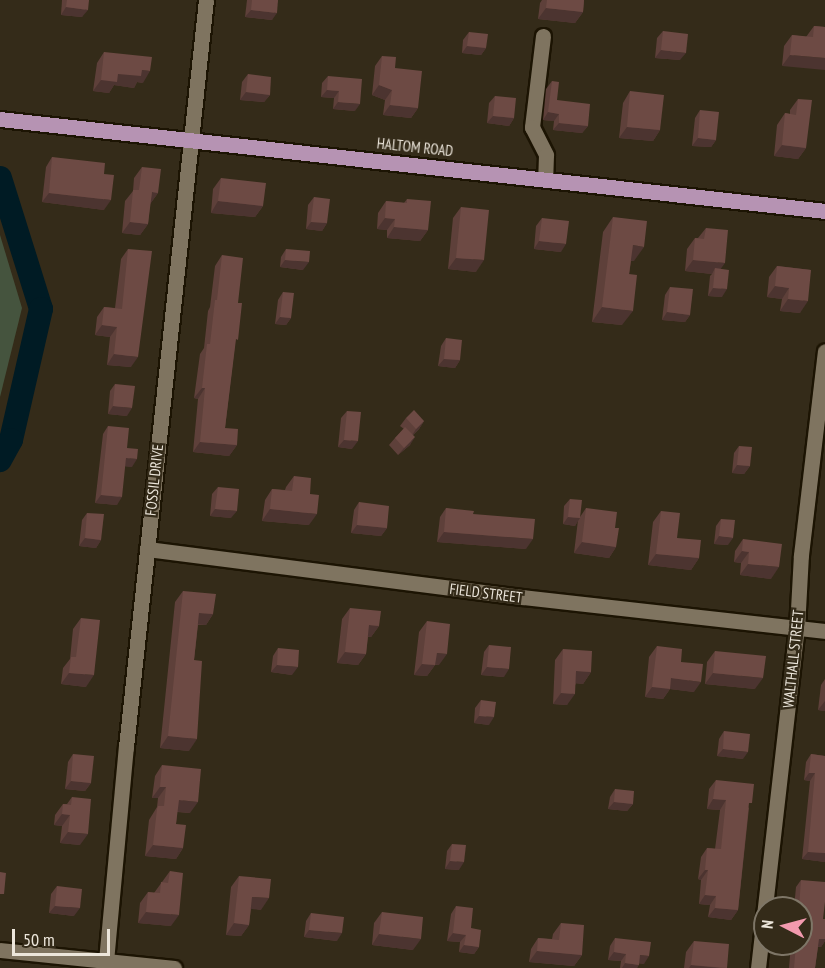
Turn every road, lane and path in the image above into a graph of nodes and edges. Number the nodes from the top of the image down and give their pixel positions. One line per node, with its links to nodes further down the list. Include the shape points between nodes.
1 (206, 0): 4 (street, FOSSIL DRIVE)
2 (543, 36): 5 (street, via 532,127 546,155)
3 (0, 119): 4 (main road, HALTOM ROAD)
4 (190, 140): 5 (main road, HALTOM ROAD); 8 (street, FOSSIL DRIVE)
5 (545, 179): 6 (main road, HALTOM ROAD)
6 (825, 211)
7 (825, 351): 9 (street, WALTHALL STREET, via 801,555)
8 (147, 549): 9 (street, FIELD STREET); 12 (street, FOSSIL DRIVE)
9 (797, 628): 10 (street, FIELD STREET); 15 (street, WALTHALL STREET)
10 (825, 631)
11 (0, 950): 13 (street)
12 (106, 961): 13 (street); 14 (street)
13 (50, 962)
14 (174, 968)
15 (758, 968)

